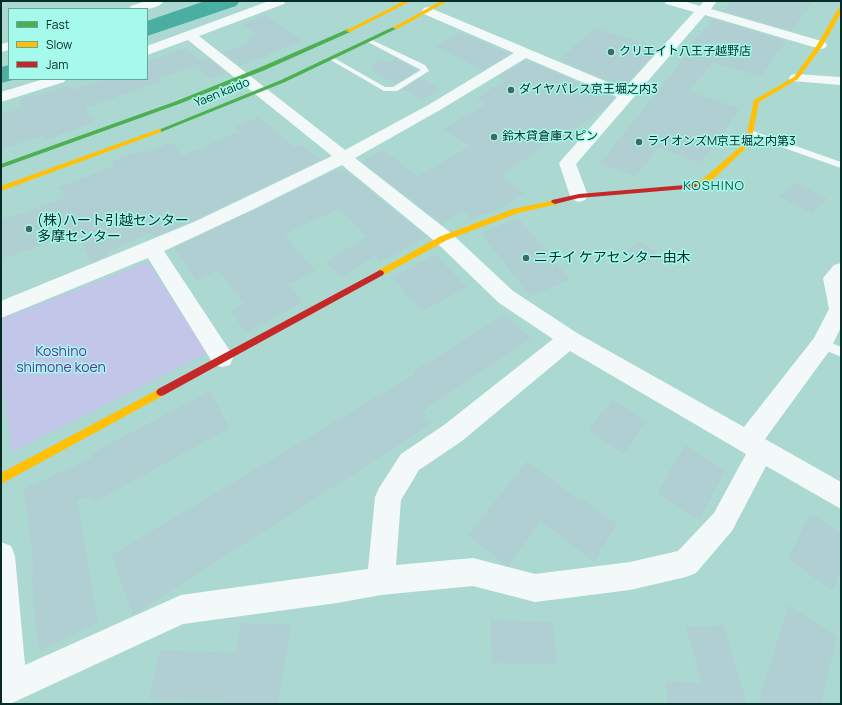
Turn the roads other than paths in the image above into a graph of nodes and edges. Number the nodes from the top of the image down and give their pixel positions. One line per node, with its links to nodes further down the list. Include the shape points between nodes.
1 (158, 1): 7 (street)
2 (280, 1): 10 (street)
3 (408, 1): 16 (main road, Yaen kaido, via 334,38)
4 (445, 1): 9 (main road, Yaen kaido)
5 (670, 1): 6 (street)
6 (707, 6): 12 (street); 21 (street)
7 (138, 8)
8 (841, 9): 12 (main road)
9 (428, 11): 11 (main road, Yaen kaido); 14 (street)
10 (189, 36): 13 (street); 16 (street)
11 (370, 41): 15 (main road, Yaen kaido); 15 (lane, via 422,67 425,71 394,89 384,89)
12 (820, 45): 17 (main road)
13 (148, 51)
14 (525, 52): 21 (street); 24 (street, via 416,119)
15 (332, 58): 20 (main road, Yaen kaido)
16 (244, 77): 20 (street); 25 (main road, Yaen kaido, via 133,120)
17 (796, 78): 19 (street); 23 (main road, via 756,101)
18 (57, 80): 22 (street)
19 (841, 81)
20 (260, 91): 24 (street); 27 (main road, Yaen kaido, via 118,147)
21 (628, 96): 28 (street, via 567,163)
22 (1, 97)
23 (750, 134): 26 (lane); 28 (main road, via 744,147 706,181 685,187)
24 (343, 158): 29 (street); 30 (street)
25 (1, 166)
26 (841, 166)
27 (1, 189)
28 (579, 196): 29 (main road, via 516,211)
29 (444, 238): 33 (street, via 506,297); 35 (main road)
30 (152, 248): 32 (street); 35 (street)
31 (841, 270): 34 (street, via 833,278 839,309)
32 (1, 310)
33 (569, 339): 36 (street); 40 (street, via 453,433 410,462 388,497)
34 (832, 348): 36 (street)
35 (222, 358): 37 (main road)
36 (754, 447): 38 (street); 40 (street, via 723,522 686,563 630,576 534,588 473,572)
37 (1, 479)
38 (841, 496)
39 (1, 556): 41 (street)
40 (381, 581): 41 (street, via 181,610)
41 (6, 689)

